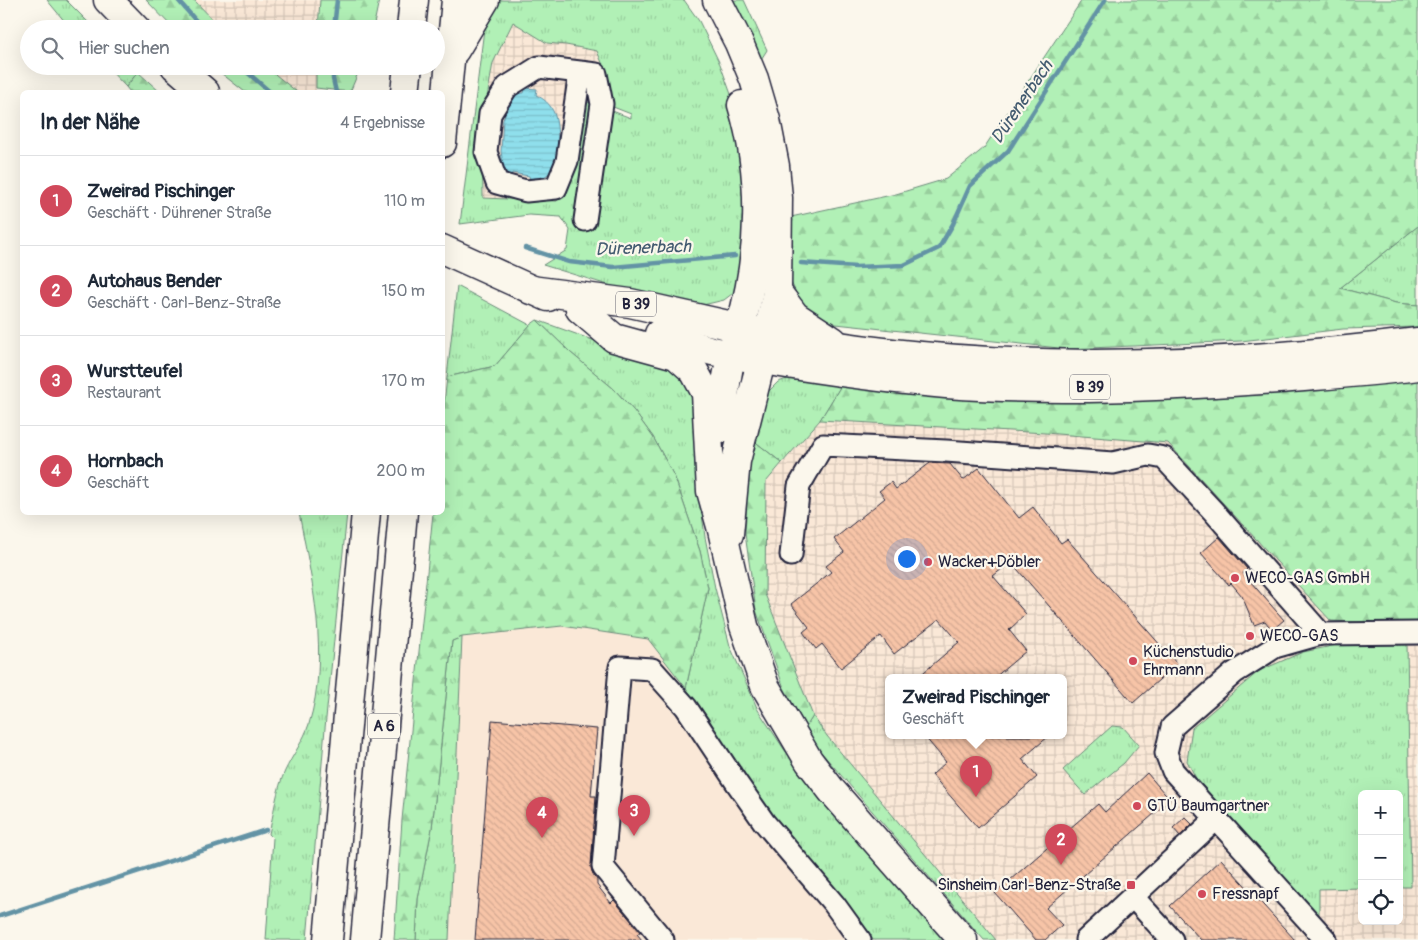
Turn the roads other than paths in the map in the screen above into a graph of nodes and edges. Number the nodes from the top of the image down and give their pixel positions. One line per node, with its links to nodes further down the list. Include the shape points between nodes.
1 (108, 0): 7 (main road)
2 (414, 0): 8 (main road)
3 (456, 0): 9 (main road)
4 (485, 0): 9 (main road)
5 (696, 0): 21 (main road, via 708,19 736,85 748,126 755,170 755,262)
6 (717, 0): 19 (main road, via 754,79 766,120 778,198)
7 (127, 20)
8 (412, 20)
9 (451, 58): 15 (main road)
10 (580, 72): 10 (street, via 539,67 507,87 490,114 486,152 497,183 526,191 556,188 567,162); 16 (street, via 596,74 602,104)
11 (185, 75): 13 (main road)
12 (407, 75): 14 (main road)
13 (203, 90)
14 (405, 90)
15 (445, 115)
16 (585, 220)
17 (445, 250): 18 (main road, B 39)
18 (531, 290): 20 (main road, B 39); 21 (main road, B 39, via 630,303)
19 (777, 292): 22 (main road); 24 (main road, via 796,316)
20 (580, 310): 25 (main road, B 39); 30 (main road, via 614,338 676,354 694,371 706,393 711,492)
21 (740, 328): 22 (main road, B 39); 25 (main road)
22 (768, 334): 24 (main road, B 39); 26 (main road)
23 (1418, 342): 24 (main road, B 39, via 1205,362 953,360)
24 (842, 348)
25 (731, 355): 26 (main road, B 39); 30 (main road, via 722,408 718,467)
26 (762, 360): 27 (main road, B 39, via 866,376 1030,387 1142,387 1268,380); 30 (main road, via 736,461)
27 (1418, 366)
28 (366, 515): 36 (main road, A 6)
29 (403, 515): 37 (main road, A 6)
30 (724, 541): 40 (main road, via 744,626 765,686 809,760)
31 (791, 555): 33 (street, via 799,486 823,445 1113,463 1148,455 1164,458)
32 (1418, 633): 33 (street)
33 (1321, 634): 34 (street, via 1275,647 1234,673 1172,727 1166,753 1172,771)
34 (1216, 818): 35 (street); 43 (street)
35 (1133, 897): 41 (street); 42 (street)
36 (328, 940)
37 (365, 940)
38 (663, 940): 39 (street, via 603,867 620,667 652,669 686,707 764,822 834,904)
39 (860, 940)
40 (963, 940)
41 (1086, 940)
42 (1172, 940)
43 (1326, 940)

